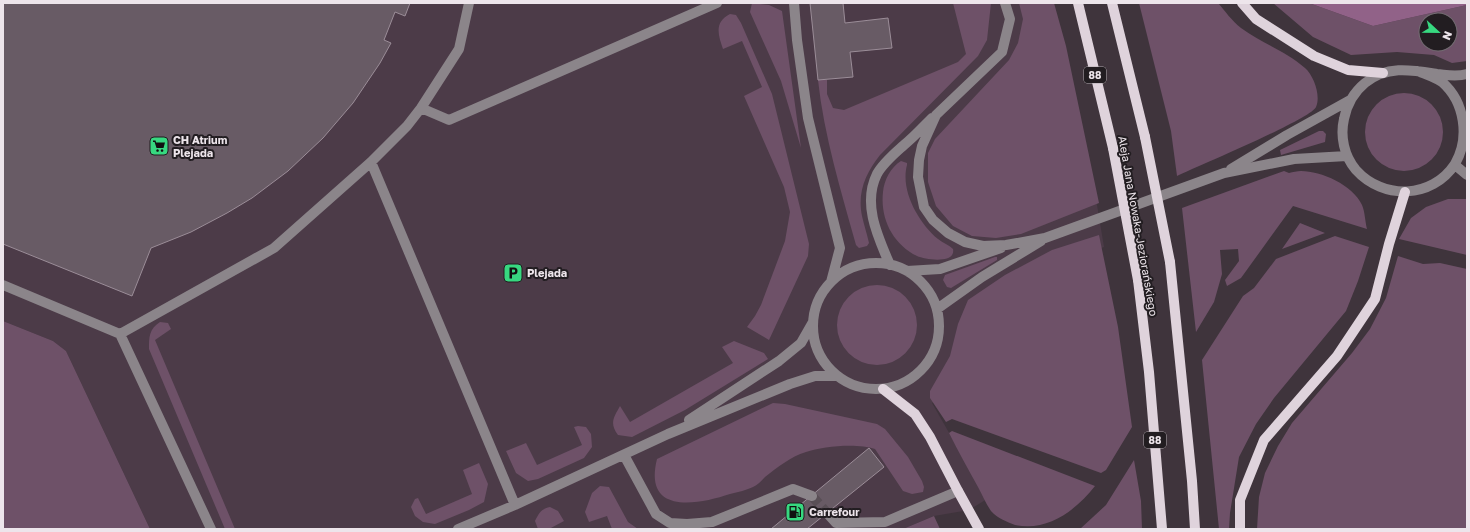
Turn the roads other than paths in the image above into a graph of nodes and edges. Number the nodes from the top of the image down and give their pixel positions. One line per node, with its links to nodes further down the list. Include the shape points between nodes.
1 (469, 3): 12 (street, via 459,48)
2 (717, 3): 12 (street, via 449,120)
3 (794, 3): 25 (street, via 808,118 840,248)
4 (1005, 3): 13 (street, via 1010,19 1002,52)
5 (1078, 3): 41 (main road, Aleja Jana Nowaka-Jeziorańskiego / 88, bridge, via 1113,148 1138,280 1149,372)
6 (1112, 3): 42 (main road, Aleja Jana Nowaka-Jeziorańskiego, bridge, via 1170,262)
7 (1242, 3): 9 (main road, via 1256,18 1314,56 1348,70)
8 (1417, 71): 9 (street, via 1394,70); 10 (street, via 1457,77); 14 (street, via 1441,82 1450,91 1458,101)
9 (1383, 73): 11 (street, via 1370,79)
10 (1467, 74)
11 (1350, 100): 15 (street, via 1342,127); 18 (street)
12 (421, 108): 16 (street)
13 (936, 115): 22 (street, via 922,146 919,160 918,177 924,207 933,220 948,233 965,242 983,246); 23 (street, via 890,157 877,174 872,189 871,209 877,234)
14 (1466, 125): 17 (street, via 1465,140)
15 (1347, 156): 18 (street, via 1294,159); 20 (street, via 1365,179 1391,191)
16 (371, 162): 29 (street, via 274,248); 36 (street)
17 (1455, 165): 19 (street); 20 (street, via 1442,179 1425,189)
18 (1224, 173): 21 (street)
19 (1467, 175)
20 (1405, 192): 43 (main road, via 1374,299 1337,356 1264,440 1240,500)
21 (1045, 238): 22 (street); 27 (street, via 982,277)
22 (1016, 243): 24 (street, via 940,269)
23 (890, 265): 24 (street); 25 (street, via 874,263 858,266 844,272)
24 (907, 271): 27 (street, via 920,281)
25 (832, 282): 28 (street, via 822,293)
26 (3, 285): 29 (street)
27 (937, 309): 31 (street, via 940,324 938,340 924,368 898,386)
28 (813, 321): 30 (street, via 818,351 826,365); 32 (street, via 801,343 779,361)
29 (120, 334): 38 (street)
30 (837, 376): 31 (street, via 858,387); 32 (street, via 815,376 790,384)
31 (883, 389): 34 (main road, via 915,414)
32 (668, 434): 33 (street)
33 (624, 455): 35 (street, via 656,514 670,523 712,522 793,489); 36 (street)
34 (958, 491): 37 (street, via 885,522 836,523); 40 (main road)
35 (812, 496)
36 (515, 504): 39 (street)
37 (827, 513)
38 (211, 529)
39 (458, 529)
40 (979, 529)
41 (1162, 529)
42 (1195, 529)
43 (1240, 529)

